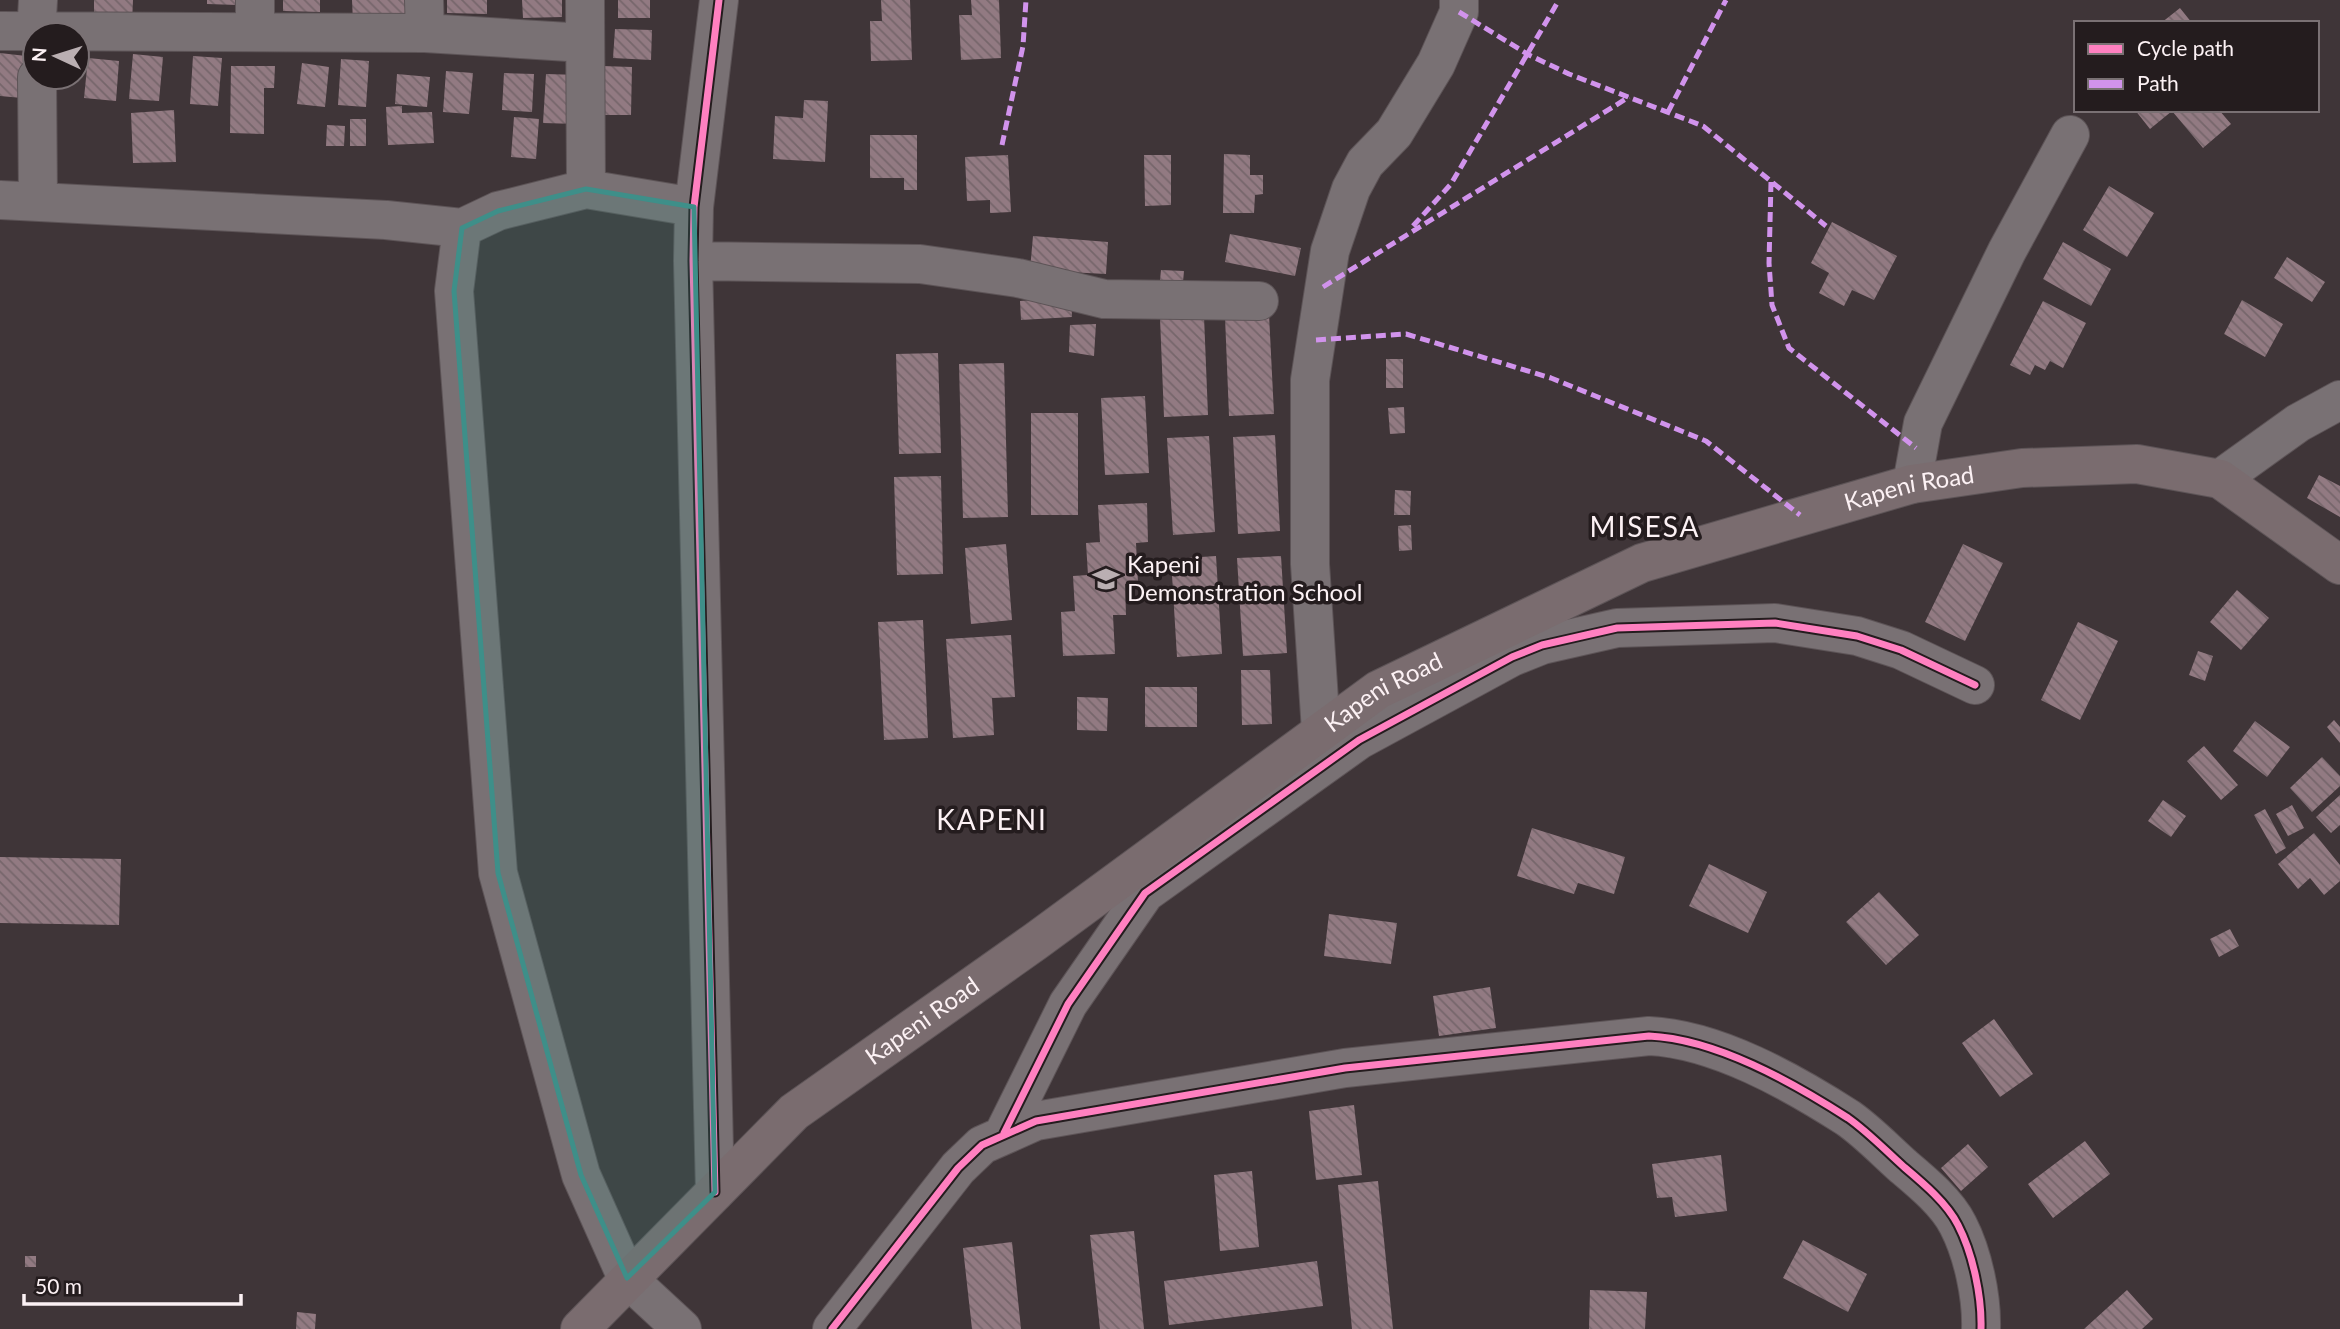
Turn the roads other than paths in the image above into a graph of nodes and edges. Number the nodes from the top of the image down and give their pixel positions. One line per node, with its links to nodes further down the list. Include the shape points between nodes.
1 (585, 0): 7 (street)
2 (719, 0): 13 (street)
3 (1459, 0): 22 (street, via 1459,12 1436,64 1394,133 1365,163 1351,188 1330,251 1310,380 1310,565)
4 (255, 16): 5 (street); 6 (street)
5 (425, 17): 7 (street)
6 (91, 22)
7 (585, 43): 10 (street)
8 (37, 91): 12 (street)
9 (2070, 135): 19 (street, via 1923,423)
10 (586, 189): 13 (street); 14 (street, via 498,211)
11 (0, 200): 12 (street)
12 (38, 201): 14 (street)
13 (694, 207): 15 (street)
14 (462, 228): 25 (street, via 454,290 498,873 581,1175)
15 (692, 261): 16 (street, via 920,264 1018,278 1104,299); 24 (street)
16 (1259, 301)
17 (2340, 400): 18 (street, via 2298,423)
18 (2220, 479): 19 (main road, Kapeni Road, via 2115,464 2022,468); 20 (main road, Kapeni Road)
19 (1912, 484): 22 (main road, Kapeni Road, via 1642,564 1378,690)
20 (2340, 565)
21 (1975, 684): 23 (street, via 1901,650 1857,636 1775,623 1617,628 1542,645 1512,657 1359,740 1145,893 1069,1004)
22 (1321, 731): 24 (main road, Kapeni Road, via 794,1112)
23 (1004, 1133): 28 (street, via 982,1145 958,1168); 29 (street, via 1036,1121 1345,1068 1649,1036 1677,1037 1728,1054 1850,1119 1929,1188 1958,1224 1971,1264)
24 (715, 1192): 25 (main road, Kapeni Road)
25 (627, 1278): 26 (main road, Kapeni Road); 27 (street)
26 (580, 1329)
27 (682, 1329)
28 (832, 1329)
29 (1981, 1329)

